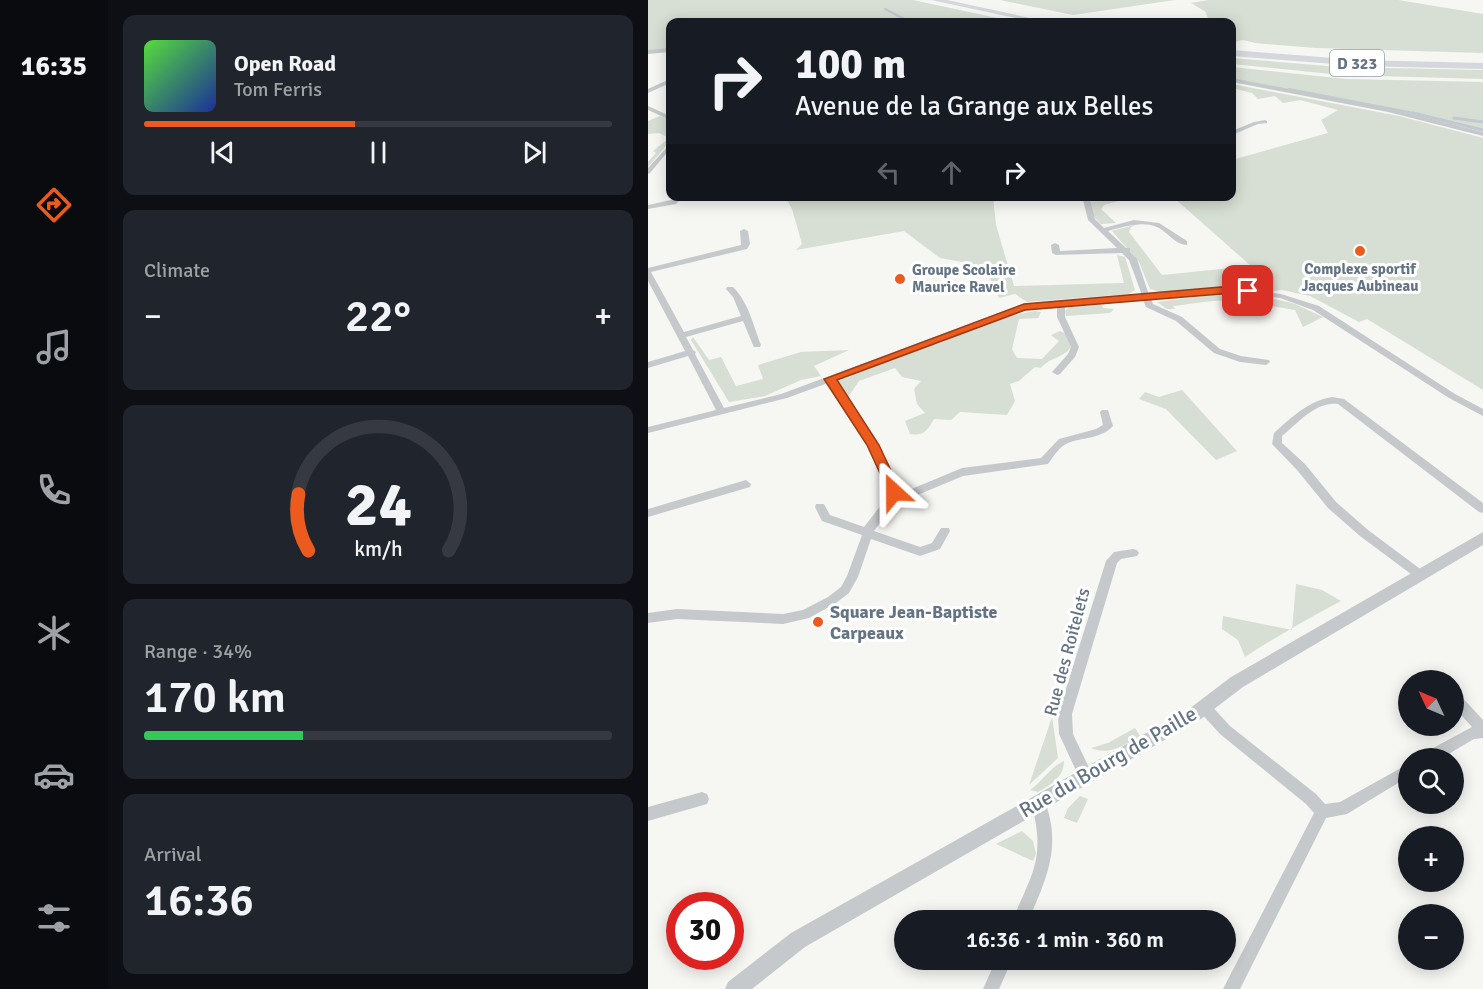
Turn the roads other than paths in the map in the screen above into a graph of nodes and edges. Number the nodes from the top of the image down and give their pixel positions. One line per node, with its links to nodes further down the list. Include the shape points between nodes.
1 (935, 0): 3 (highway)
2 (954, 0): 4 (highway)
3 (1032, 18)
4 (1035, 18)
5 (666, 50): 7 (street)
6 (1236, 51): 8 (highway, D 323, via 1359,63)
7 (648, 52)
8 (1483, 64)
9 (1236, 81): 16 (street, via 1377,108)
10 (666, 83): 11 (street)
11 (648, 91)
12 (648, 108): 13 (street)
13 (666, 115)
14 (1265, 122): 15 (street, via 1255,122)
15 (1236, 132)
16 (1483, 134)
17 (666, 151): 18 (street)
18 (648, 172)
19 (673, 201): 21 (street)
20 (1086, 201): 22 (street, via 1090,216)
21 (648, 207)
22 (1104, 230): 24 (street, via 1134,222 1159,225); 26 (street)
23 (744, 231): 27 (street, via 744,247)
24 (1184, 243)
25 (1055, 245): 26 (street, via 1056,253)
26 (1127, 250): 30 (street)
27 (648, 271): 29 (street)
28 (730, 289): 32 (street)
29 (652, 291): 33 (street)
30 (1147, 298): 31 (street); 36 (street, via 1153,308 1179,319 1217,351); 42 (street, via 1238,290 1298,300)
31 (1061, 303): 38 (street, via 1061,317 1074,350); 39 (street, via 1008,311)
32 (747, 317): 33 (street); 34 (street)
33 (683, 335): 35 (street)
34 (757, 345)
35 (692, 352): 37 (street); 40 (street)
36 (1266, 362)
37 (648, 365)
38 (1057, 372)
39 (830, 379): 40 (street); 45 (street, via 867,435)
40 (722, 412): 43 (street)
41 (1105, 412): 45 (street, via 1108,426 1103,431 1062,441 1044,461 963,472)
42 (1483, 413)
43 (648, 430)
44 (746, 484): 48 (street)
45 (899, 498): 50 (street, via 885,508)
46 (820, 507): 50 (street, via 826,518)
47 (1483, 509): 53 (street, via 1341,401 1322,402 1277,435 1277,444 1328,501)
48 (648, 513)
49 (945, 531): 50 (street, via 936,546 924,552)
50 (866, 534): 54 (street, via 845,590 800,616 783,619 677,614)
51 (1483, 538): 53 (street, Rue du Bourg de Paille)
52 (1133, 553): 59 (street, Rue des Roitelets, via 1118,555 1112,561 1065,714 1066,734)
53 (1419, 574): 55 (street, Rue du Bourg de Paille, via 1238,682)
54 (648, 618)
55 (1204, 707): 59 (street, Rue du Bourg de Paille); 63 (street, via 1225,730)
56 (1464, 709): 57 (street)
57 (1483, 731): 58 (street)
58 (1445, 748)
59 (1085, 774): 62 (street, Rue du Bourg de Paille)
60 (1398, 776): 63 (street, via 1342,809)
61 (702, 799): 64 (street)
62 (1038, 802): 65 (street, via 1047,838 1046,859); 67 (street, Rue du Bourg de Paille, via 798,940)
63 (1322, 812): 69 (street)
64 (648, 814)
65 (1025, 910)
66 (1000, 970): 68 (street)
67 (735, 989)
68 (991, 989)
69 (1231, 989)

